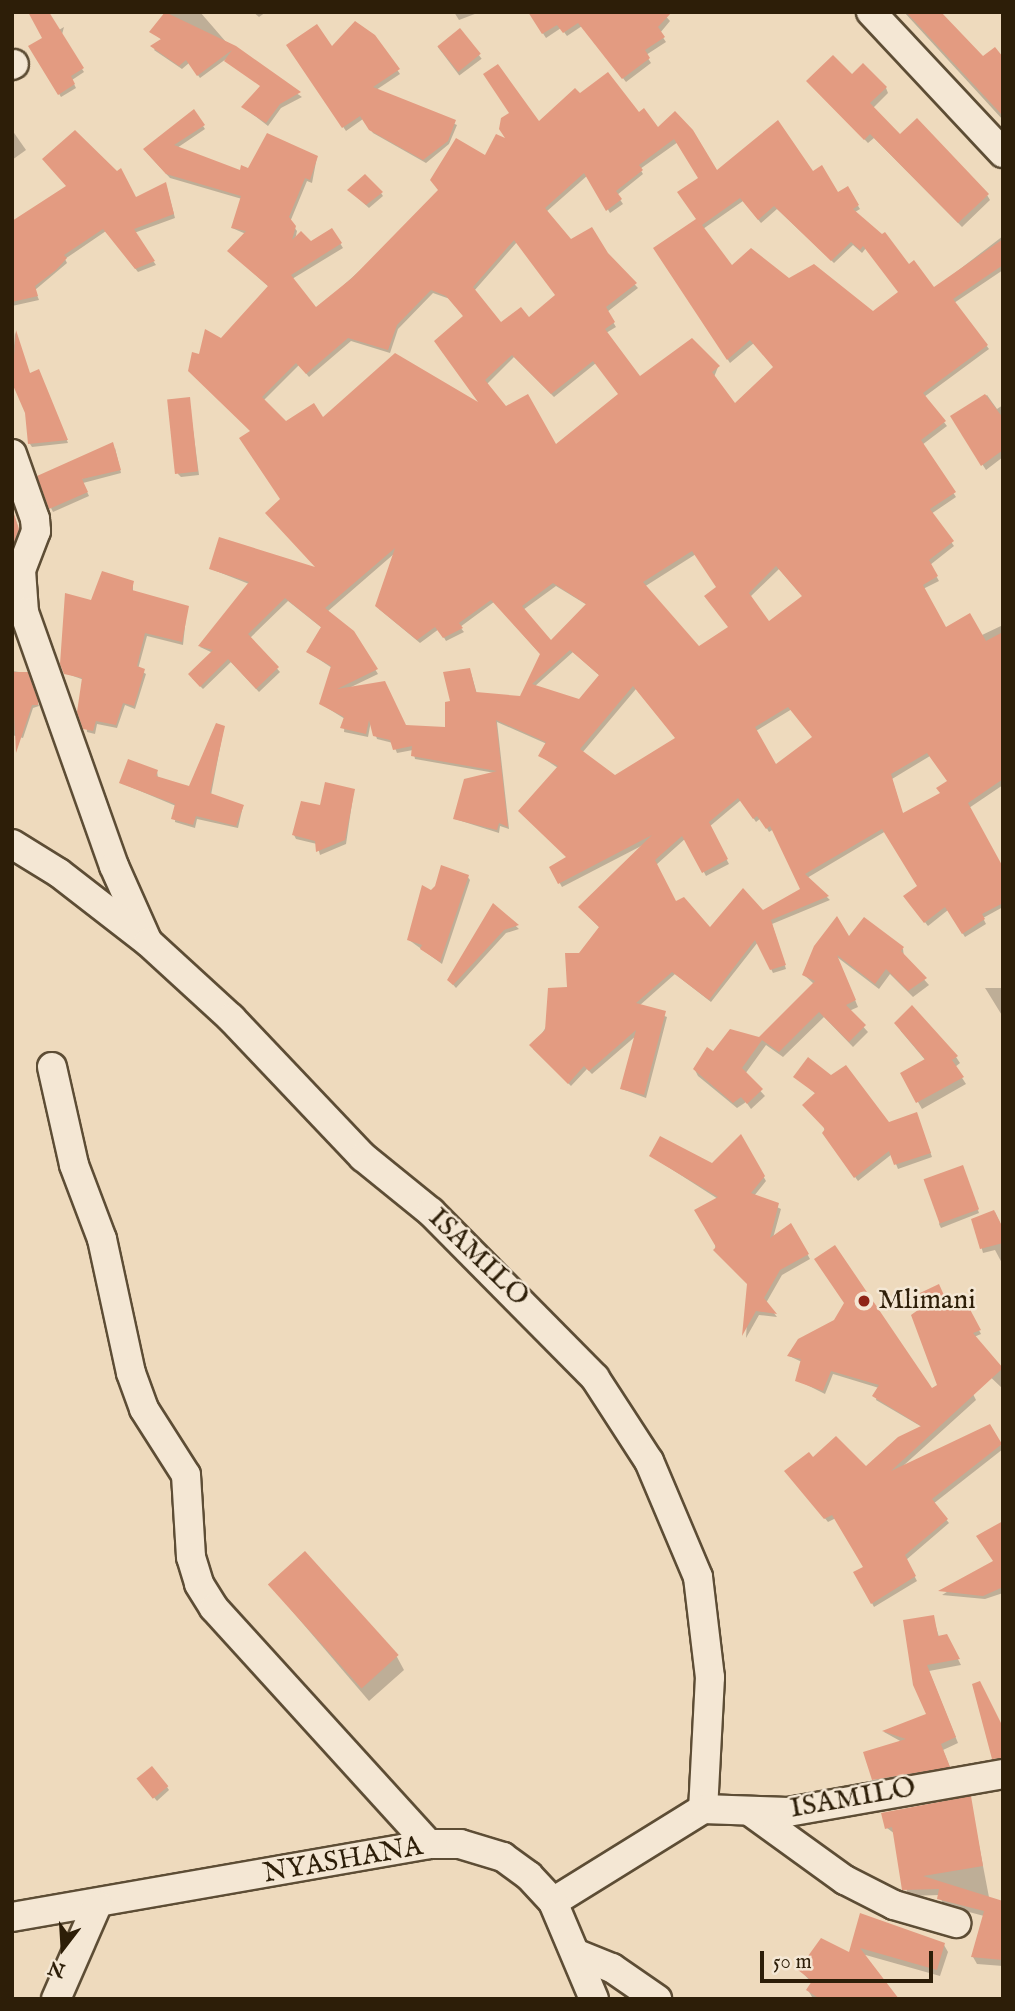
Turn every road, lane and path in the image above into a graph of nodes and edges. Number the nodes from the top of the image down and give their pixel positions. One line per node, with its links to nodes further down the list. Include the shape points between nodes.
1 (871, 12): 2 (street)
2 (1003, 153)
3 (12, 454): 5 (street, via 36,531 21,570 24,612 114,866)
4 (12, 844): 5 (street, ISAMILO, via 59,873)
5 (148, 942): 8 (street, ISAMILO, via 231,1018 363,1157 432,1212 527,1305 595,1378 649,1461 698,1577 708,1631)
6 (52, 1067): 10 (street, via 74,1165 102,1239 131,1373 144,1409 186,1475 191,1557 199,1584 214,1608)
7 (1003, 1774): 9 (street, ISAMILO, via 800,1810)
8 (703, 1809): 9 (street, ISAMILO); 11 (street)
9 (752, 1813): 14 (street, via 845,1880 894,1905)
10 (429, 1844): 11 (street, NYASHANA, via 460,1844 503,1857 530,1876); 12 (street, NYASHANA)
11 (553, 1902): 15 (street, NYASHANA)
12 (97, 1905): 13 (street, NYASHANA); 16 (street)
13 (12, 1917)
14 (956, 1923)
15 (577, 1954): 17 (street, NYASHANA); 18 (street, via 612,1968)
16 (61, 1995)
17 (594, 1999)
18 (657, 1999)

